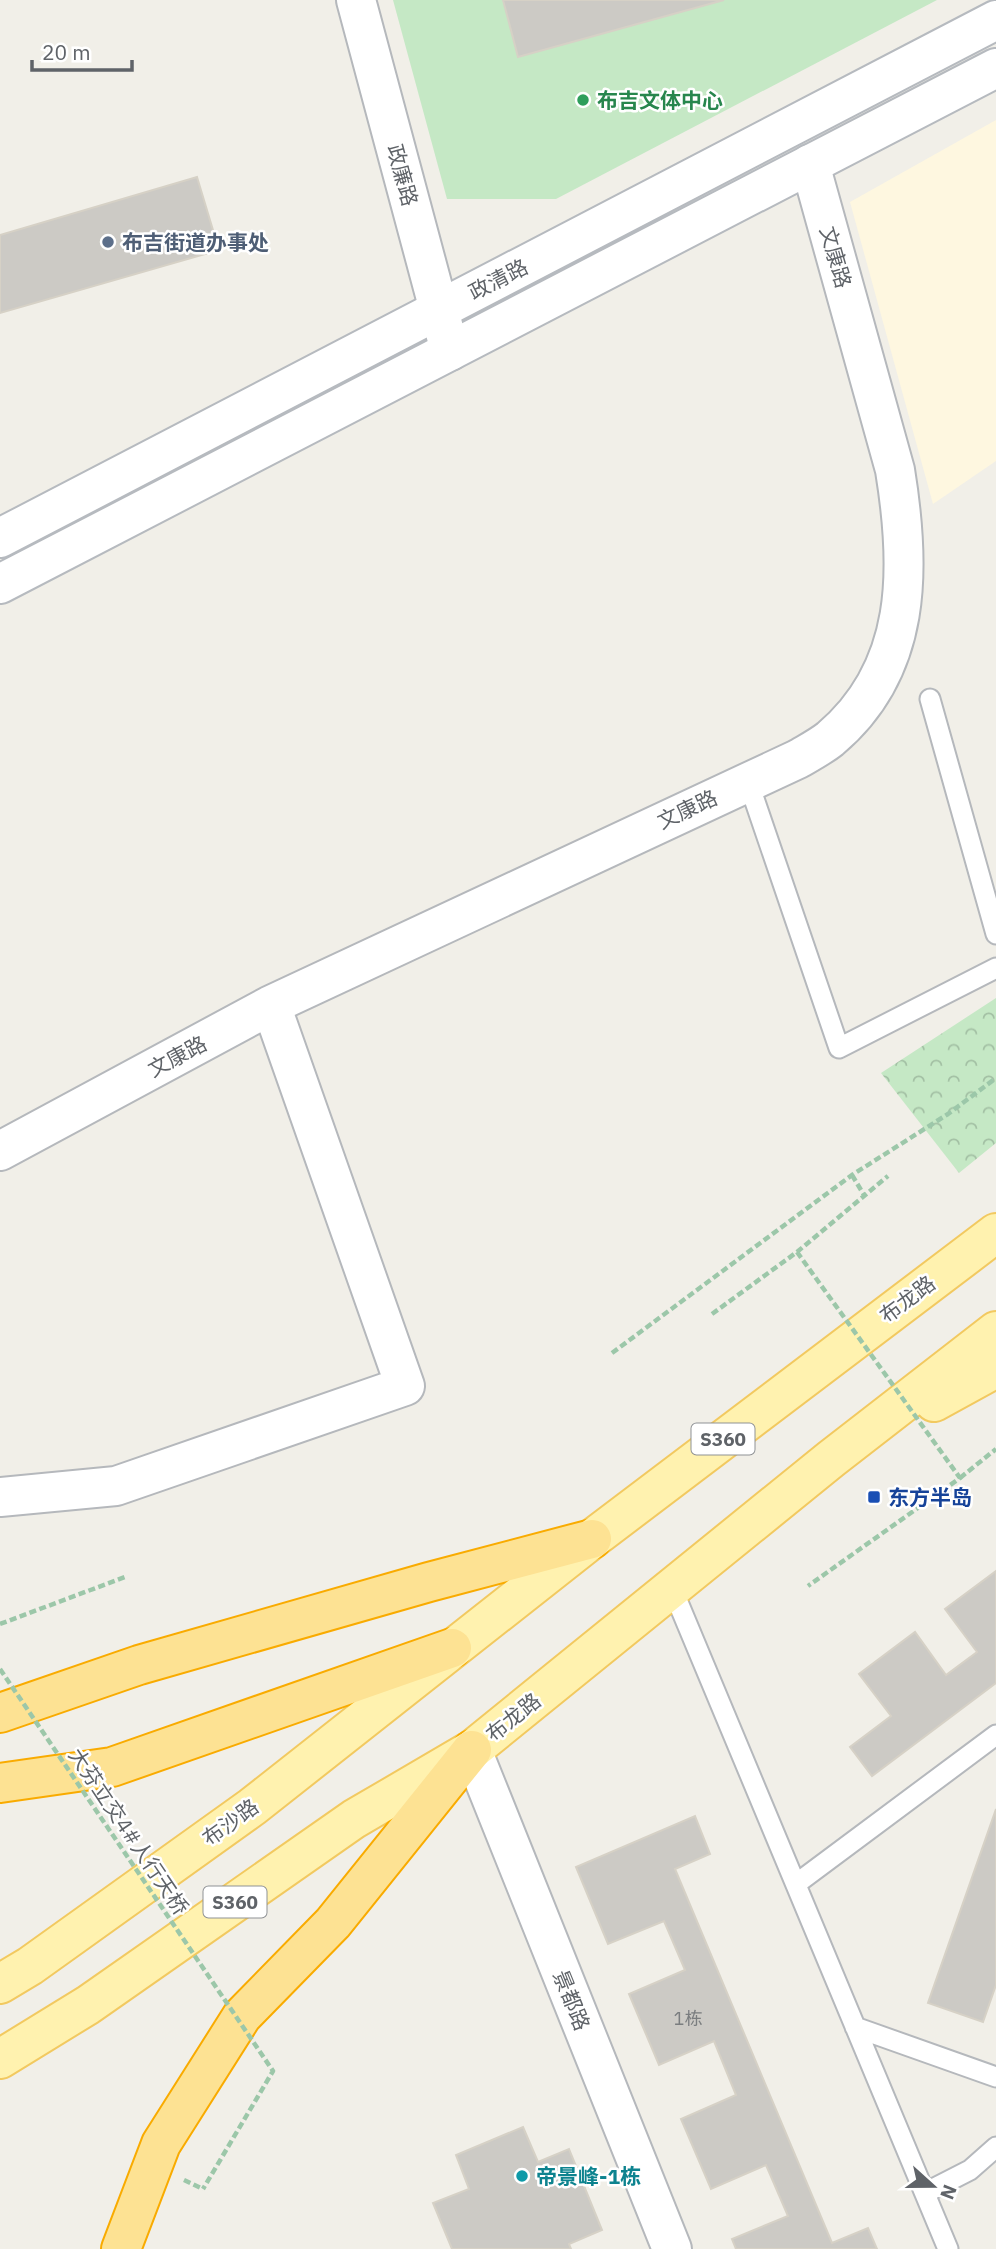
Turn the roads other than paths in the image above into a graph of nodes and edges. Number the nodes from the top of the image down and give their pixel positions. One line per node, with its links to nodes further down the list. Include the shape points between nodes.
1 (356, 0): 5 (street, 政廉路)
2 (996, 20): 5 (street, 政清路)
3 (996, 68): 4 (street, 政清路)
4 (810, 164): 6 (street, 政清路); 10 (street, 文康路, via 895,470 906,554 903,594 887,661 853,717 828,741)
5 (439, 309): 6 (street, 政廉路); 7 (street, 政清路)
6 (450, 351): 8 (street, 政清路)
7 (0, 538)
8 (0, 584)
9 (930, 699): 11 (lane)
10 (748, 781): 12 (lane, via 839,1048); 13 (street, 文康路)
11 (996, 933)
12 (996, 968)
13 (271, 1004): 14 (street, 文康路); 21 (street, via 405,1386 116,1486)
14 (0, 1151)
15 (996, 1223): 17 (main road)
16 (996, 1233): 17 (main road, 布龙路 / S360)
17 (959, 1260): 22 (main road, 布龙路 / S360)
18 (996, 1331): 20 (main road, 布龙路 / S360)
19 (996, 1368): 20 (main road)
20 (831, 1459): 23 (main road, 布龙路 / S360)
21 (0, 1497)
22 (592, 1539): 24 (main road, 布龙路 / S360); 25 (highway, via 139,1665)
23 (672, 1588): 27 (main road, 布龙路 / S360); 29 (lane)
24 (452, 1648): 28 (highway, via 113,1767); 30 (main road, 布沙路 / S360, via 251,1807)
25 (0, 1713)
26 (996, 1735): 29 (lane)
27 (472, 1750): 32 (main road, 布龙路 / S360, via 354,1819 88,2006); 36 (highway, via 333,1923 242,2016 162,2144); 37 (street, 景都路)
28 (0, 1783)
29 (796, 1884): 31 (lane)
30 (0, 1984)
31 (855, 2027): 33 (lane); 35 (lane)
32 (0, 2059)
33 (996, 2077)
34 (996, 2147): 35 (lane, via 970,2169)
35 (925, 2193): 38 (lane)
36 (121, 2249)
37 (672, 2249)
38 (948, 2249)

